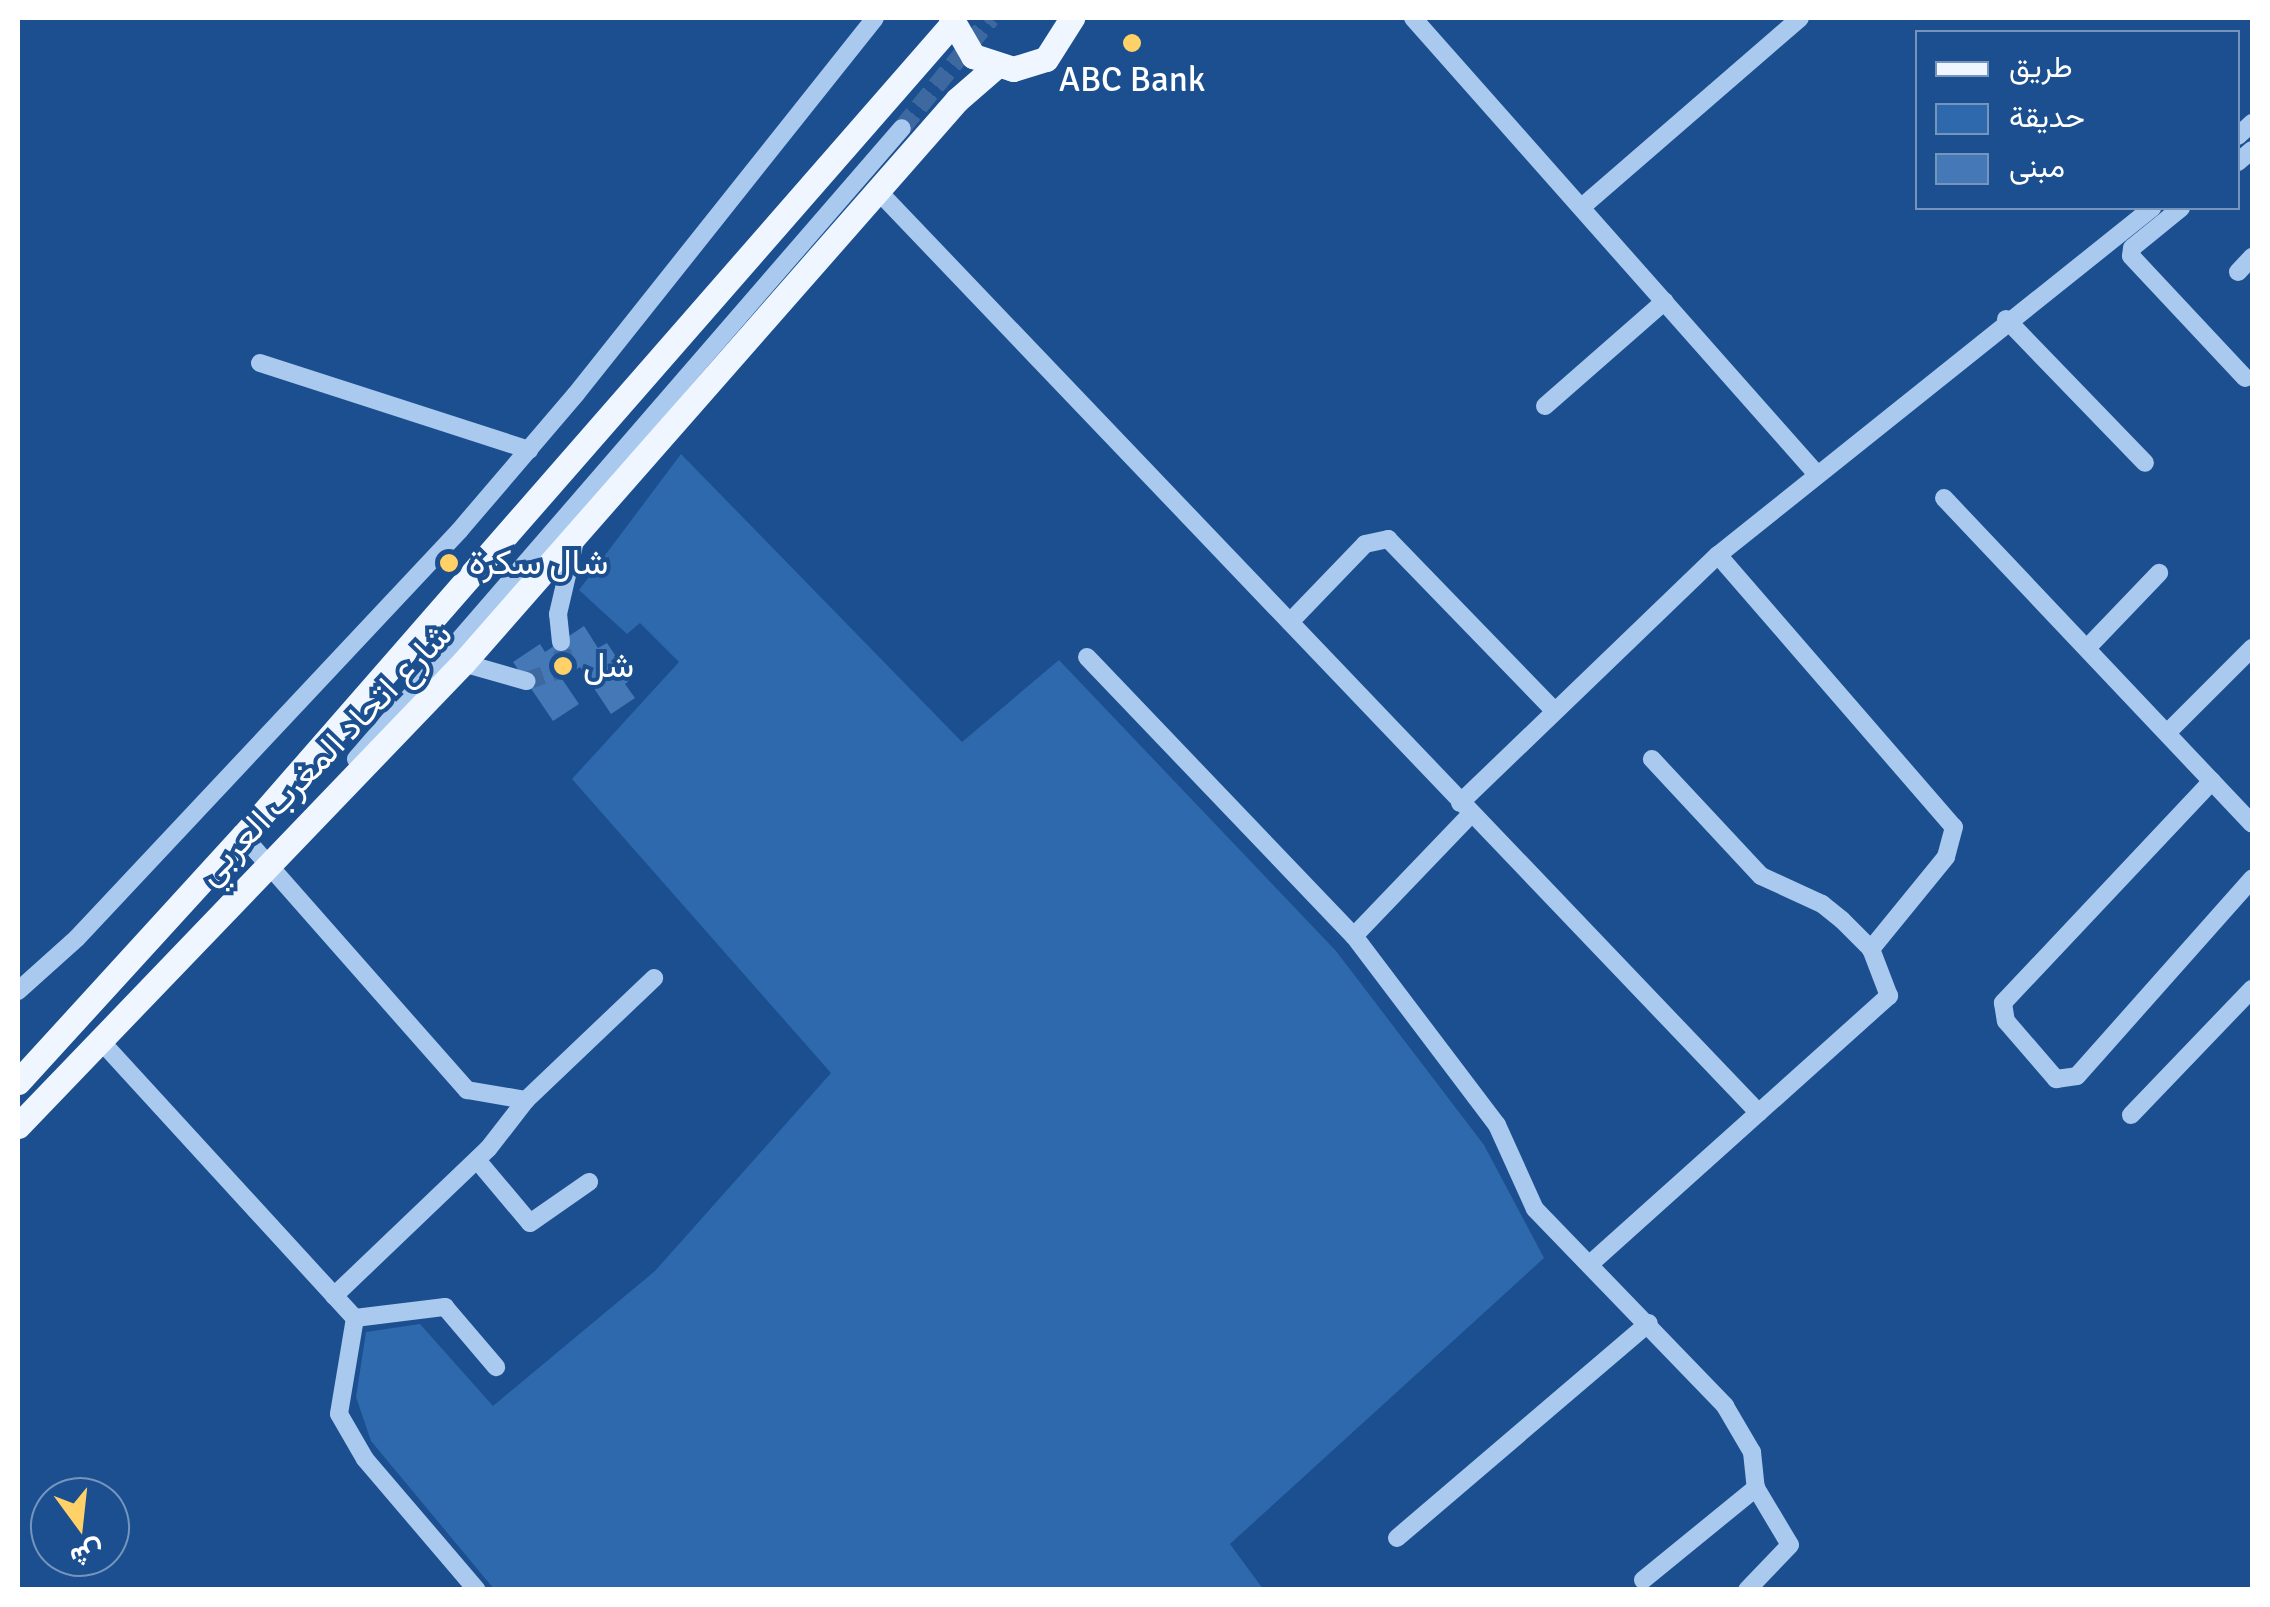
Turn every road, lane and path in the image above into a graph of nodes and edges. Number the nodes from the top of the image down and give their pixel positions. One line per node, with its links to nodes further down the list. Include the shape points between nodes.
1 (875, 18): 19 (street)
2 (1072, 18): 6 (main road, via 1046,59)
3 (1414, 18): 9 (street)
4 (1800, 18): 9 (street)
5 (952, 21): 6 (main road, via 964,47); 39 (main road, شارع اتحاد المغرب العربي)
6 (996, 68): 8 (main road, شارع اتحاد المغرب العربي, via 957,100)
7 (902, 128): 40 (street)
8 (880, 193): 23 (main road, شارع اتحاد المغرب العربي); 26 (street)
9 (1583, 206): 14 (street)
10 (2149, 210): 15 (street)
11 (2180, 210): 17 (street, via 2132,248 2131,256)
12 (2252, 257): 13 (street)
13 (2238, 272)
14 (1665, 300): 18 (street); 21 (street)
15 (2006, 319): 20 (street); 21 (street)
16 (260, 363): 19 (street)
17 (2246, 378)
18 (1545, 406)
19 (530, 450): 46 (street, via 105,909)
20 (2145, 463)
21 (1816, 472): 24 (street)
22 (1944, 498): 28 (street)
23 (575, 541): 27 (street, via 558,614); 31 (main road, شارع اتحاد المغرب العربي)
24 (1718, 555): 33 (street); 43 (street, via 1954,827 1946,857)
25 (2160, 572): 28 (street)
26 (1290, 622): 33 (street, via 1366,544 1388,540); 37 (street)
27 (561, 642)
28 (2090, 645): 34 (street)
29 (2252, 648): 34 (street)
30 (1088, 657): 42 (street)
31 (463, 663): 32 (street); 40 (main road, شارع اتحاد المغرب العربي)
32 (526, 681)
33 (1554, 709): 37 (street)
34 (2168, 732): 36 (street)
35 (1652, 759): 43 (street, via 1761,876 1822,904)
36 (2212, 780): 38 (street); 41 (street, via 2003,1003 2006,1022 2056,1079 2077,1076)
37 (1464, 809): 42 (street); 50 (street)
38 (2252, 824)
39 (243, 836): 40 (street); 48 (main road, شارع اتحاد المغرب العربي)
40 (268, 862): 47 (main road, شارع اتحاد المغرب العربي); 49 (street, via 467,1090)
41 (2252, 879)
42 (1354, 936): 55 (street, via 1498,1125 1534,1210)
43 (1871, 949): 50 (street, via 1889,996)
44 (654, 978): 49 (street)
45 (2252, 989): 51 (street)
46 (18, 990)
47 (99, 1038): 52 (main road, شارع اتحاد المغرب العربي); 56 (street)
48 (18, 1082)
49 (526, 1100): 53 (street)
50 (1759, 1113): 55 (street)
51 (2131, 1114)
52 (18, 1126)
53 (477, 1160): 54 (street, via 530,1223); 56 (street)
54 (589, 1182)
55 (1590, 1264): 58 (street)
56 (334, 1296): 57 (street)
57 (356, 1318): 59 (street, via 445,1307); 63 (street, via 340,1414 365,1459)
58 (1649, 1323): 60 (street, via 1743,1432 1758,1472); 61 (street)
59 (496, 1367)
60 (1756, 1488): 62 (street); 64 (street, via 1790,1545)
61 (1398, 1538)
62 (1644, 1580)
63 (476, 1590)
64 (1747, 1590)

